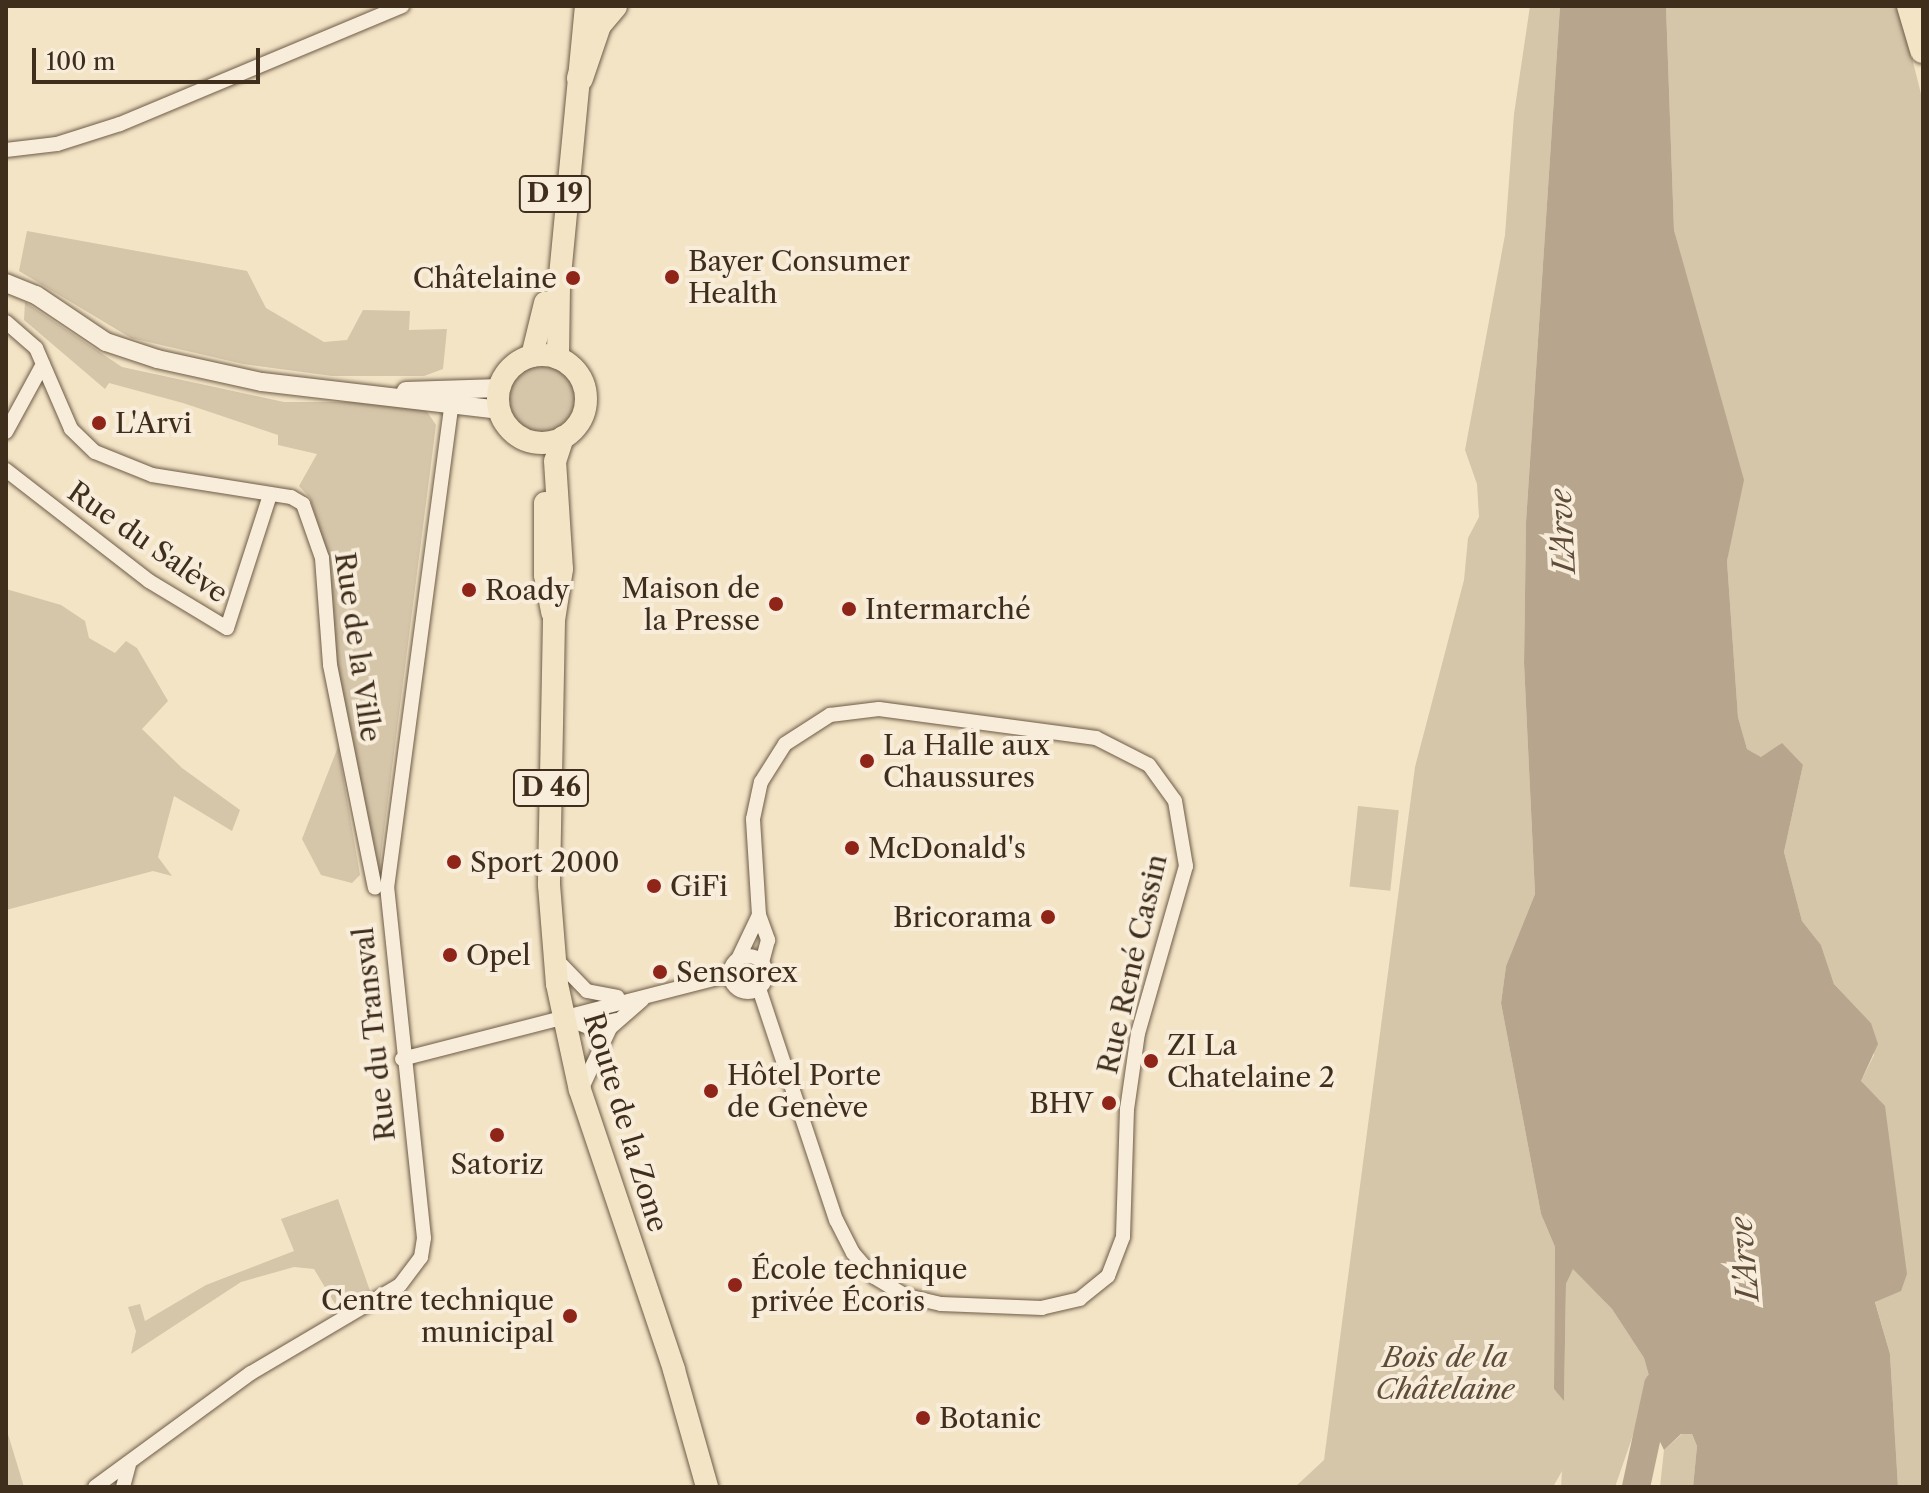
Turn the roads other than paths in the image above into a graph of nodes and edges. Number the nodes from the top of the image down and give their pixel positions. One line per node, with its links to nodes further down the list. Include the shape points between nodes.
1 (402, 6): 8 (street, via 120,124 57,144)
2 (572, 6): 11 (main road, D 19, via 543,326)
3 (586, 6): 7 (main road, D 19)
4 (614, 6): 7 (highway, via 598,25)
5 (1910, 6): 6 (highway)
6 (1923, 50)
7 (580, 78): 12 (main road, D 19, via 559,286)
8 (6, 150)
9 (6, 283): 15 (street, via 36,295 106,342 143,355 262,382)
10 (6, 322): 13 (street, Rue de la Ville, via 28,338)
11 (532, 356): 12 (main road); 14 (main road, via 509,369)
12 (558, 358): 19 (main road, via 578,372 586,394 580,421)
13 (43, 364): 18 (street); 22 (street, Rue de la Ville, via 71,429 112,462 172,479)
14 (500, 388): 15 (street); 17 (main road)
15 (384, 394): 16 (street)
16 (451, 406): 17 (street); 34 (street, Rue du Transval, via 387,888)
17 (500, 410): 20 (main road, via 513,432)
18 (6, 432)
19 (563, 437): 20 (main road); 23 (main road, Route de la Zone / D 46, via 555,461 562,569)
20 (537, 442): 23 (main road, Route de la Zone / D 46, via 545,507 545,575)
21 (6, 470): 22 (street, Rue du Salève, via 149,581 227,628)
22 (270, 495): 24 (street, Rue de la Ville, via 303,504 322,558 330,665)
23 (554, 620): 26 (main road, Route de la Zone / D 46, via 549,885)
24 (375, 888)
25 (759, 915): 27 (street, Rue René Cassin); 28 (street, Rue René Cassin, via 768,940); 30 (street, Rue René Cassin, via 753,825 759,788 780,749 824,717 879,709 1073,733 1117,745 1149,765 1180,812 1186,866 1138,1033 1127,1109 1123,1237 1101,1284 1070,1303 1027,1309 925,1302 874,1277 853,1253 836,1220)
26 (553, 956): 31 (street, via 587,991); 32 (main road, Route de la Zone / D 46)
27 (738, 959): 28 (street, via 751,957); 29 (street, Rue René Cassin)
28 (762, 963): 30 (street, Rue René Cassin, via 766,976)
29 (730, 975): 30 (street, via 741,991); 31 (street)
30 (759, 988)
31 (644, 996): 32 (street); 33 (street)
32 (562, 1017): 33 (street, via 588,1027); 34 (street); 35 (main road, Route de la Zone / D 46)
33 (616, 1020): 35 (street)
34 (402, 1059): 36 (street, Rue du Transval, via 424,1238 415,1271 251,1373)
35 (580, 1090): 39 (main road, Route de la Zone / D 46, via 670,1356)
36 (129, 1465): 37 (street, Rue du Transval); 38 (street)
37 (95, 1487)
38 (123, 1487)
39 (707, 1487)

